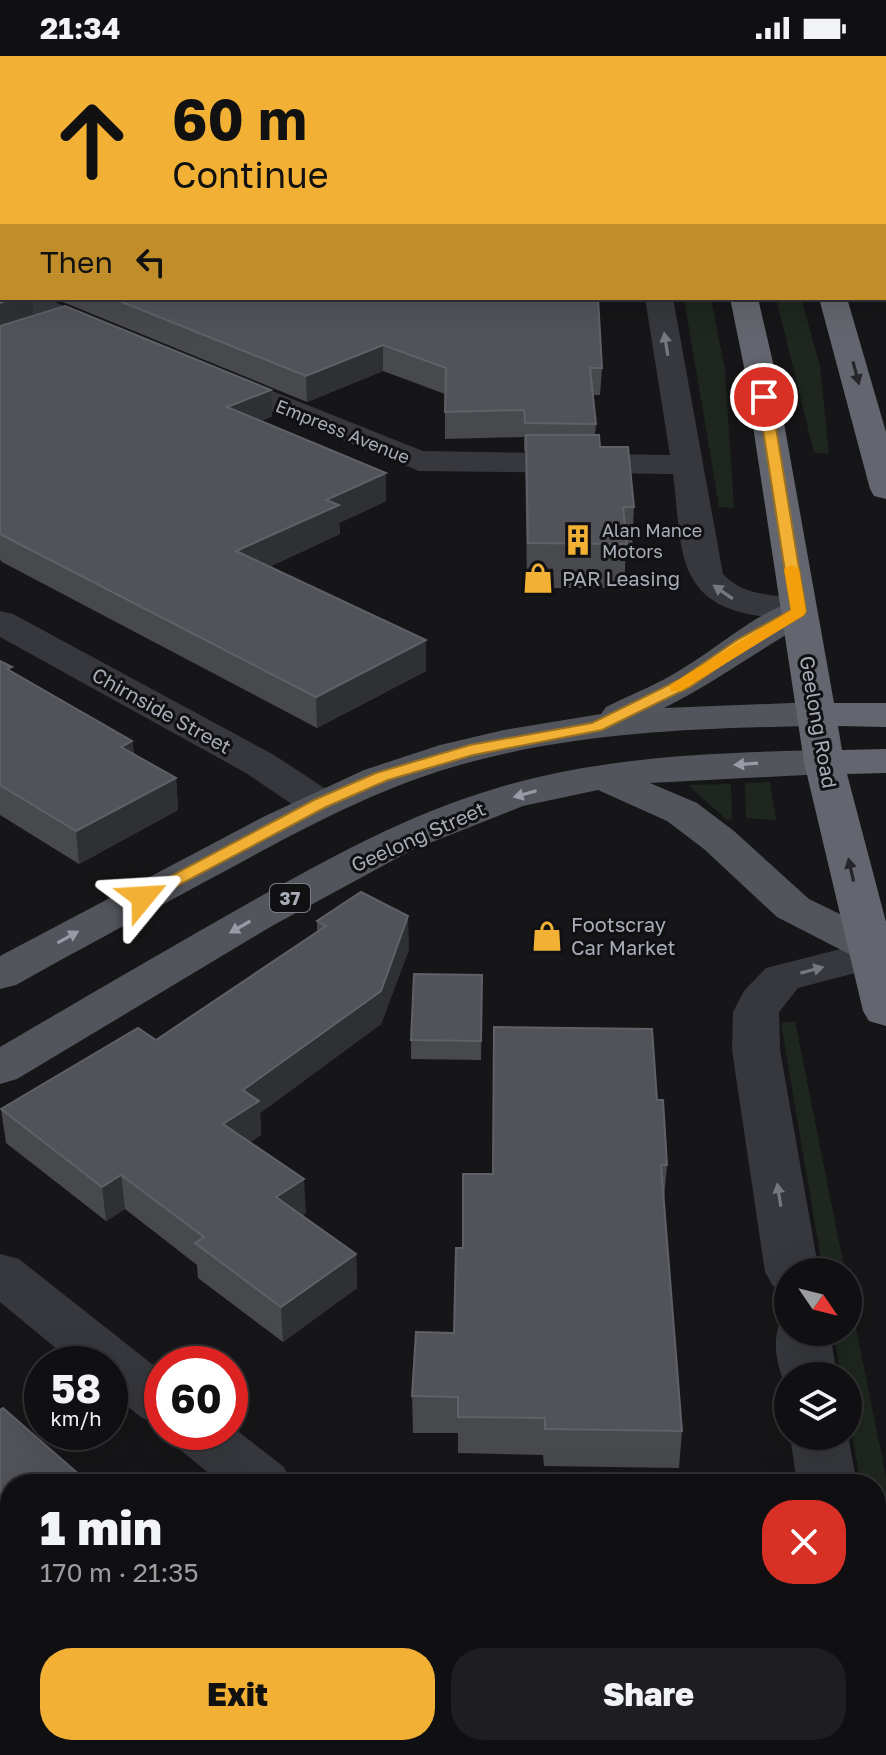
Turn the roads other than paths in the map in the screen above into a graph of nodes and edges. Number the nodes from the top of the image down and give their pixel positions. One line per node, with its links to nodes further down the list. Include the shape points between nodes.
1 (26, 300): 5 (street)
2 (659, 300): 9 (street, one-way to 2)
3 (744, 300): 11 (highway, Geelong Road)
4 (834, 300): 10 (highway, one-way to 10)
5 (68, 318): 6 (street); 7 (street)
6 (26, 333)
7 (126, 342)
8 (185, 366): 9 (street, Empress Avenue, via 419,461)
9 (686, 465): 11 (street, one-way to 9, via 742,603 712,585 703,570)
10 (886, 489)
11 (798, 610): 13 (highway, Geelong Road); 15 (main road, via 684,683)
12 (0, 622): 19 (street, Chirnside Street, via 260,764)
13 (816, 714): 14 (highway); 15 (main road); 17 (highway, Geelong Road)
14 (886, 715)
15 (596, 727): 19 (main road, via 414,765)
16 (886, 761): 17 (highway, Geelong Street / 37)
17 (824, 762): 18 (main road, Geelong Street / 37, one-way to 18); 20 (highway, Geelong Road, one-way to 17)
18 (601, 777): 20 (main road, via 682,812 793,908); 23 (main road, Geelong Street / 37, one-way to 23, via 493,803 395,842)
19 (320, 804): 21 (main road, one-way to 19)
20 (870, 950): 22 (highway, Geelong Road); 24 (street, one-way to 20, via 756,1050 756,1012 782,978)
21 (0, 975)
22 (886, 1011)
23 (0, 1068)
24 (790, 1258)
25 (0, 1273): 26 (street)
26 (144, 1389)
27 (220, 1450): 29 (street)
28 (821, 1450): 30 (street)
29 (250, 1474)
30 (825, 1474)

